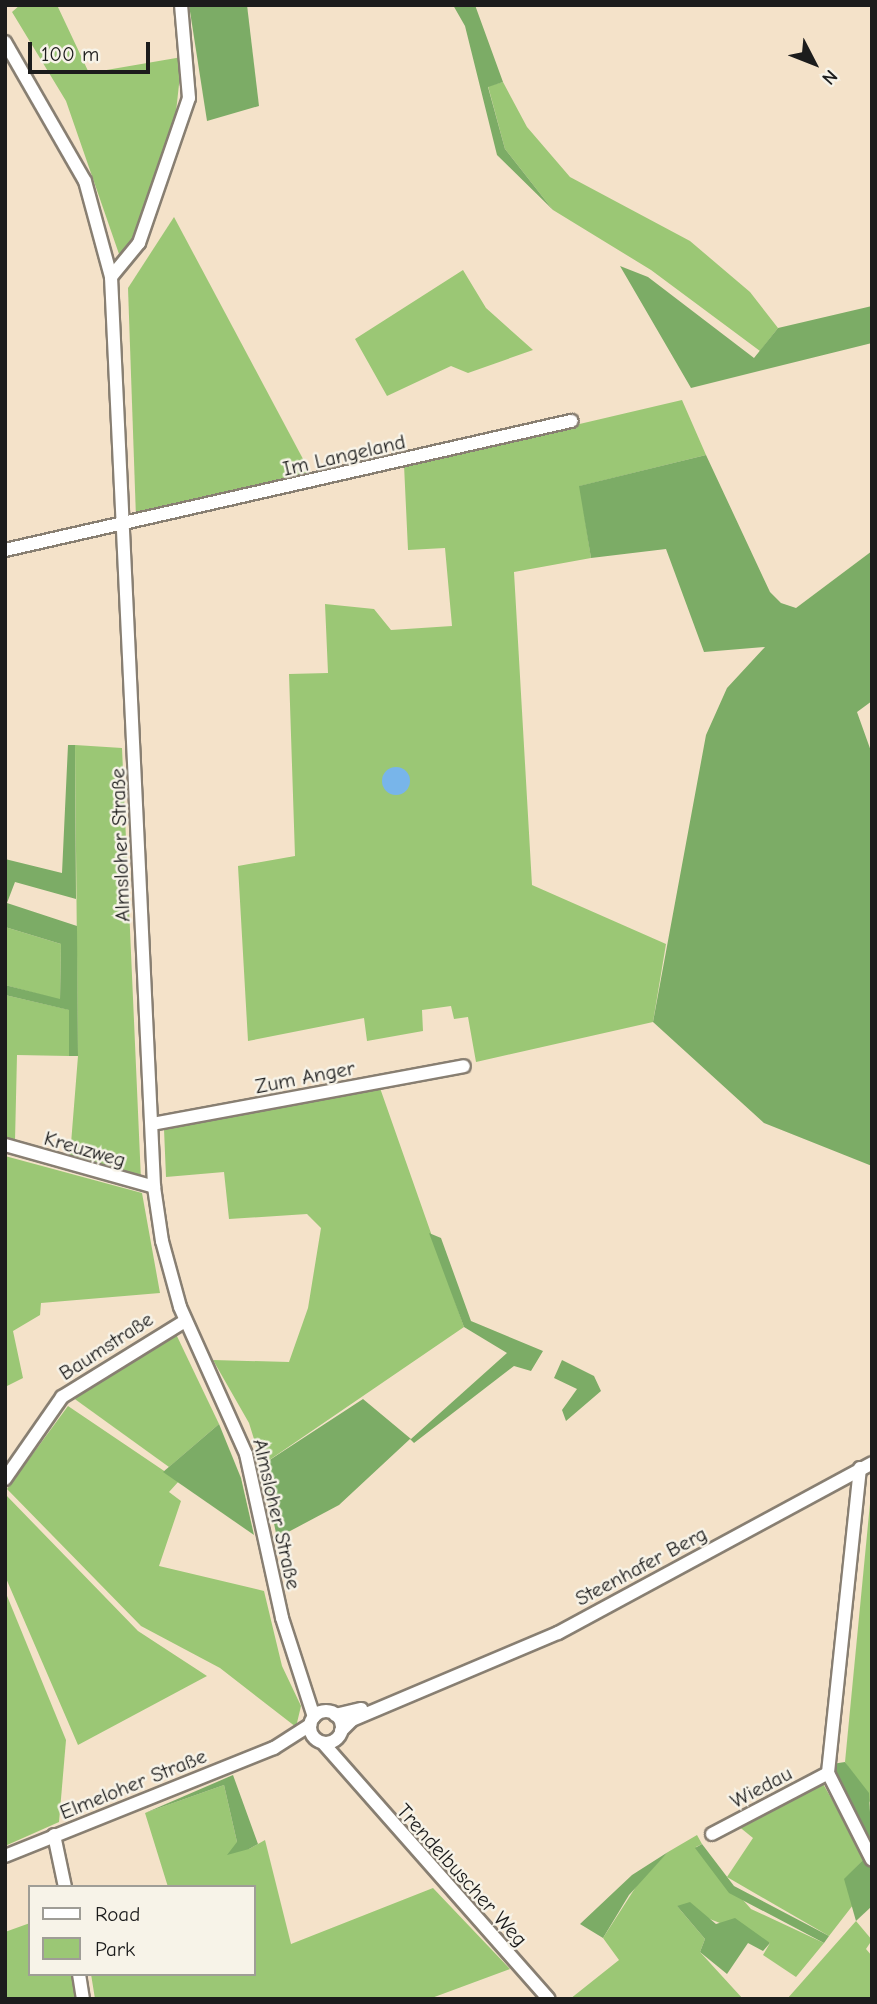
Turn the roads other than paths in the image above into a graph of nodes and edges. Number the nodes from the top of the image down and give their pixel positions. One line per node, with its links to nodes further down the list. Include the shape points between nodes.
1 (181, 5): 3 (street, via 189,98 139,243)
2 (5, 41): 3 (street, Almsloher Straße, via 85,181)
3 (111, 277): 5 (street, Almsloher Straße)
4 (571, 421): 5 (street, Im Langeland)
5 (125, 525): 6 (street, Im Langeland); 8 (street, Almsloher Straße)
6 (5, 550)
7 (464, 1066): 8 (street, Zum Anger)
8 (152, 1124): 10 (street, Almsloher Straße)
9 (5, 1145): 10 (street, Kreuzweg)
10 (154, 1187): 11 (street, Almsloher Straße)
11 (185, 1321): 13 (street, Baumstraße, via 62,1397); 15 (street, Almsloher Straße, via 246,1454 292,1649)
12 (866, 1466): 14 (street, Steenhafer Berg, via 558,1633); 19 (street, Steenhafer Berg)
13 (5, 1479)
14 (435, 1687): 15 (street, Steenhafer Berg); 16 (street, Steenhafer Berg, via 352,1720)
15 (321, 1717): 16 (street, Trendelbuscher Weg); 17 (street, Trendelbuscher Weg); 18 (street, Elmeloher Straße)
16 (339, 1735): 17 (street, Steenhafer Berg); 20 (street, Trendelbuscher Weg)
17 (319, 1741): 18 (street, Elmeloher Straße); 20 (street, Trendelbuscher Weg)
18 (274, 1748): 22 (street, Elmeloher Straße)
19 (828, 1773): 21 (street, Wiedau); 24 (street)
20 (347, 1776): 28 (street, Trendelbuscher Weg)
21 (712, 1835)
22 (54, 1836): 23 (street, Elmeloher Straße); 25 (street)
23 (5, 1856)
24 (872, 1860)
25 (65, 1885)
26 (79, 1976): 27 (street)
27 (83, 1999)
28 (549, 1999)

